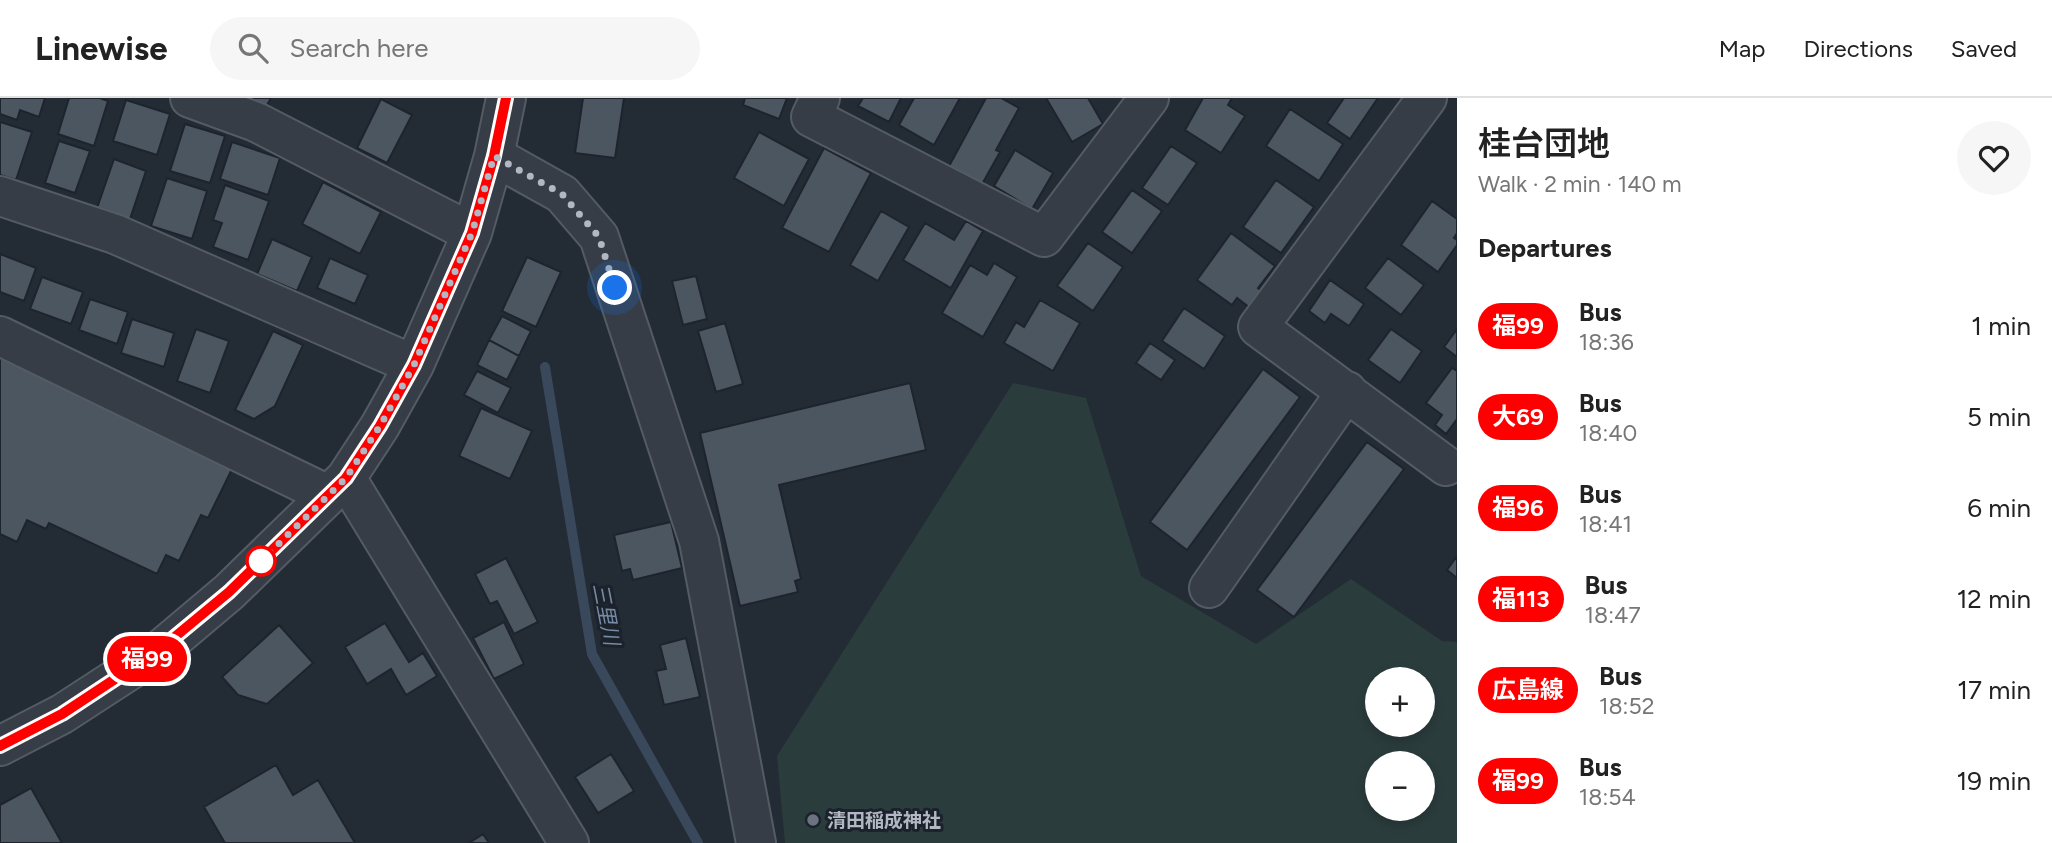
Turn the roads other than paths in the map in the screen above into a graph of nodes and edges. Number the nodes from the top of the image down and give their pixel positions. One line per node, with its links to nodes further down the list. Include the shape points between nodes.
1 (190, 98): 8 (street, via 256,122)
2 (506, 98): 6 (street)
3 (820, 98): 4 (street, via 811,117 1044,237)
4 (1149, 98)
5 (1427, 98): 11 (street, via 1258,327)
6 (494, 156): 8 (street); 17 (street, via 562,194 599,237 699,541)
7 (0, 196): 10 (street, via 115,234)
8 (472, 233): 10 (street)
9 (0, 336): 13 (street)
10 (414, 365): 13 (street, via 380,426)
11 (1347, 391): 12 (street); 14 (street)
12 (1453, 463)
13 (337, 486): 15 (street, via 229,592 159,650 62,714); 16 (street)
14 (1209, 588)
15 (0, 746)
16 (569, 843)
17 (756, 843)

